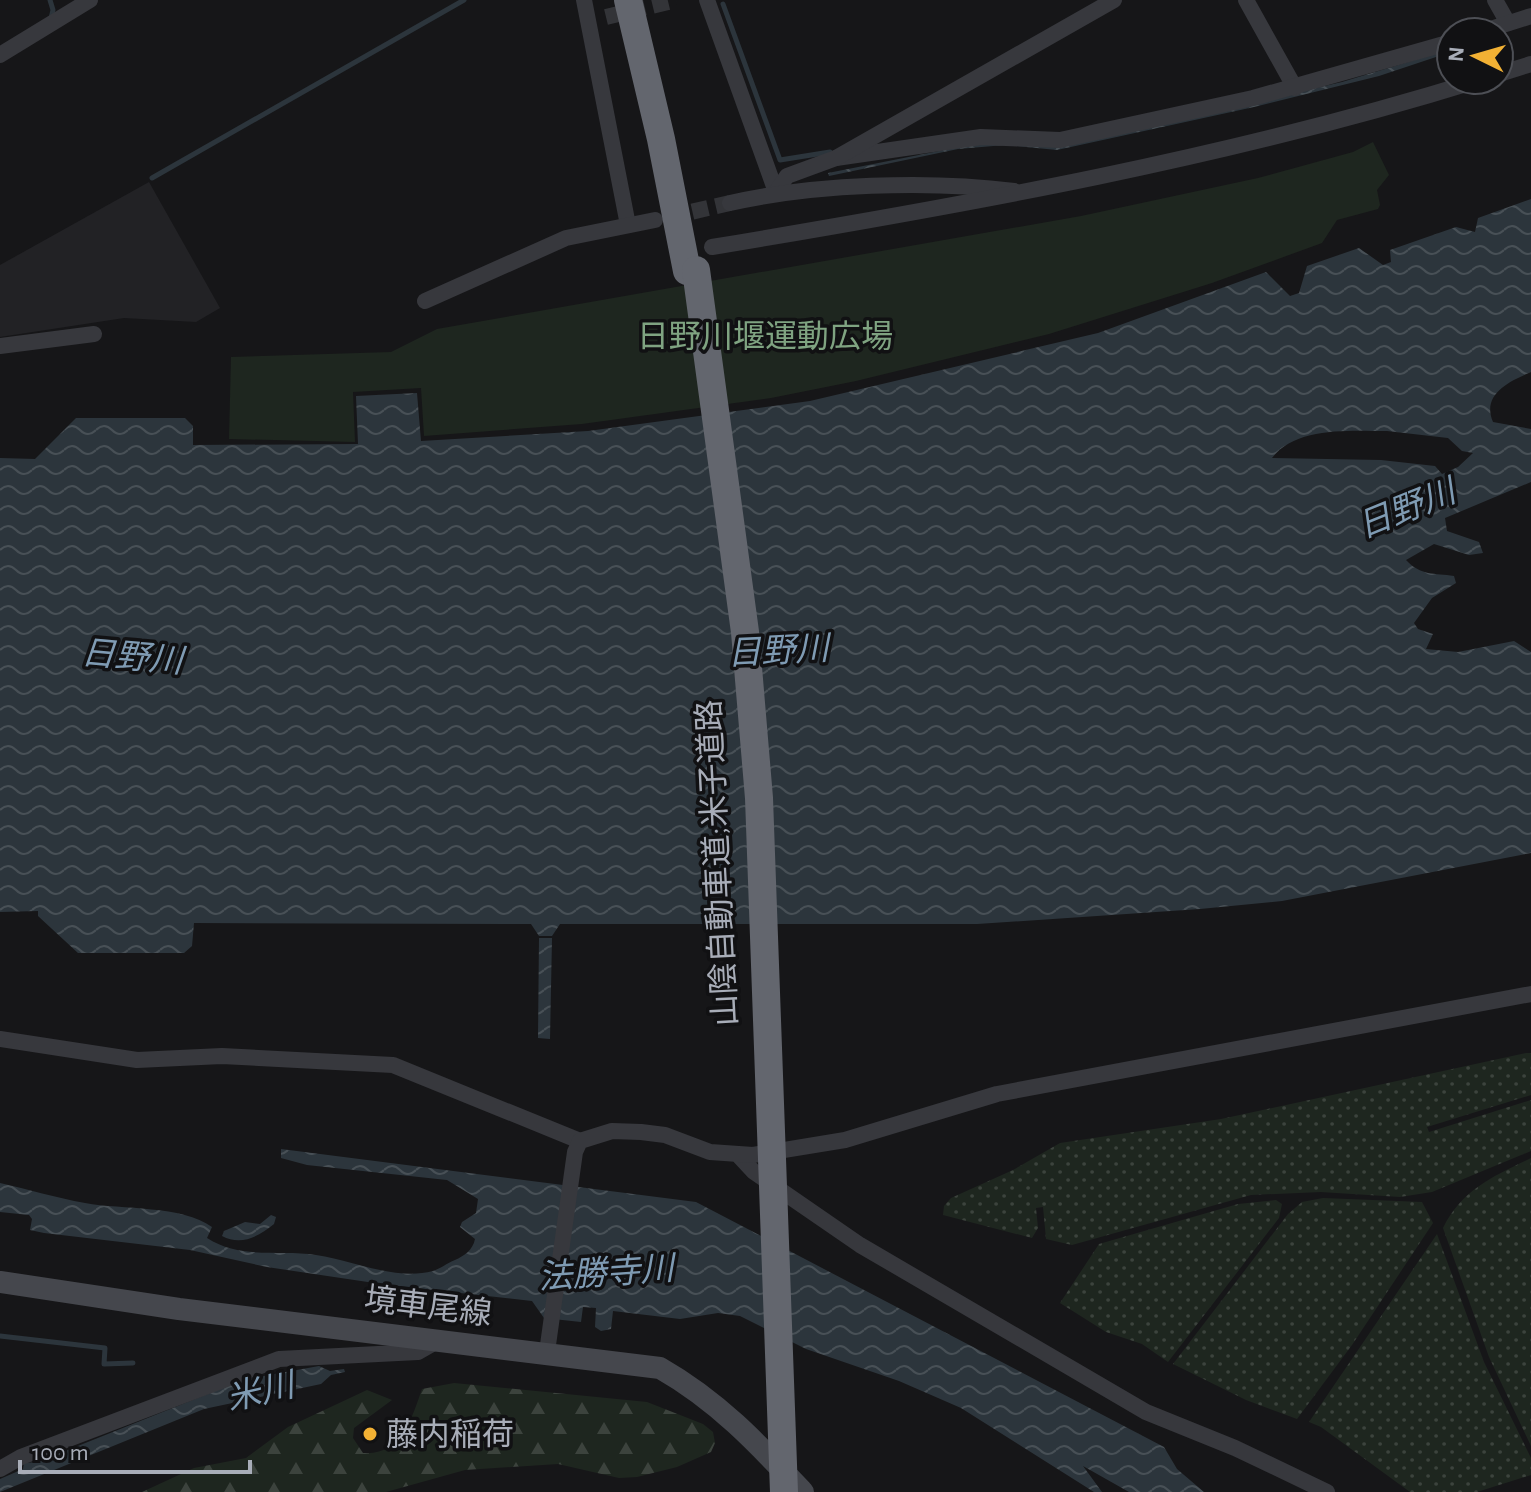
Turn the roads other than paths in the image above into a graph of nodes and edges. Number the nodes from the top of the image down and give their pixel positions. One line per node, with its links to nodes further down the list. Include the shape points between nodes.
1 (90, 0): 7 (street)
2 (584, 0): 8 (street)
3 (641, 0): 19 (highway, 山陰自動車道;米子道路)
4 (707, 0): 14 (street)
5 (1114, 0): 13 (street)
6 (1246, 0): 11 (street)
7 (61, 7): 10 (street)
8 (608, 13): 18 (street); 19 (highway, 山陰自動車道;米子道路, via 661,139)
9 (1435, 47): 11 (street)
10 (0, 55)
11 (1295, 88): 13 (street, via 1060,140 981,137)
12 (1435, 93): 15 (street, via 1330,124)
13 (836, 158): 14 (street, via 787,176)
14 (776, 192): 15 (street, via 904,186); 16 (street)
15 (1032, 193): 19 (street)
16 (730, 203)
17 (655, 220): 18 (street)
18 (628, 225): 20 (street, via 566,238)
19 (698, 263): 31 (highway, 山陰自動車道;米子道路, via 750,799); 32 (highway, 山陰自動車道;米子道路, bridge, via 745,632 759,798)
20 (425, 301)
21 (94, 334): 22 (street)
22 (0, 346)
23 (1531, 994): 26 (street, via 997,1094 845,1140)
24 (0, 1039): 25 (street, via 137,1060 222,1056 393,1065)
25 (578, 1146): 26 (street, via 612,1131 641,1132); 29 (street)
26 (740, 1157): 34 (street, via 765,1181 860,1245 1135,1406)
27 (1, 1283): 28 (main road, 境車尾線)
28 (439, 1340): 29 (main road, 境車尾線); 30 (street, via 418,1352 279,1359)
29 (549, 1343): 33 (main road, 境車尾線, via 660,1368 701,1391)
30 (0, 1469)
31 (774, 1492)
32 (784, 1492)
33 (803, 1492)
34 (1327, 1492)

